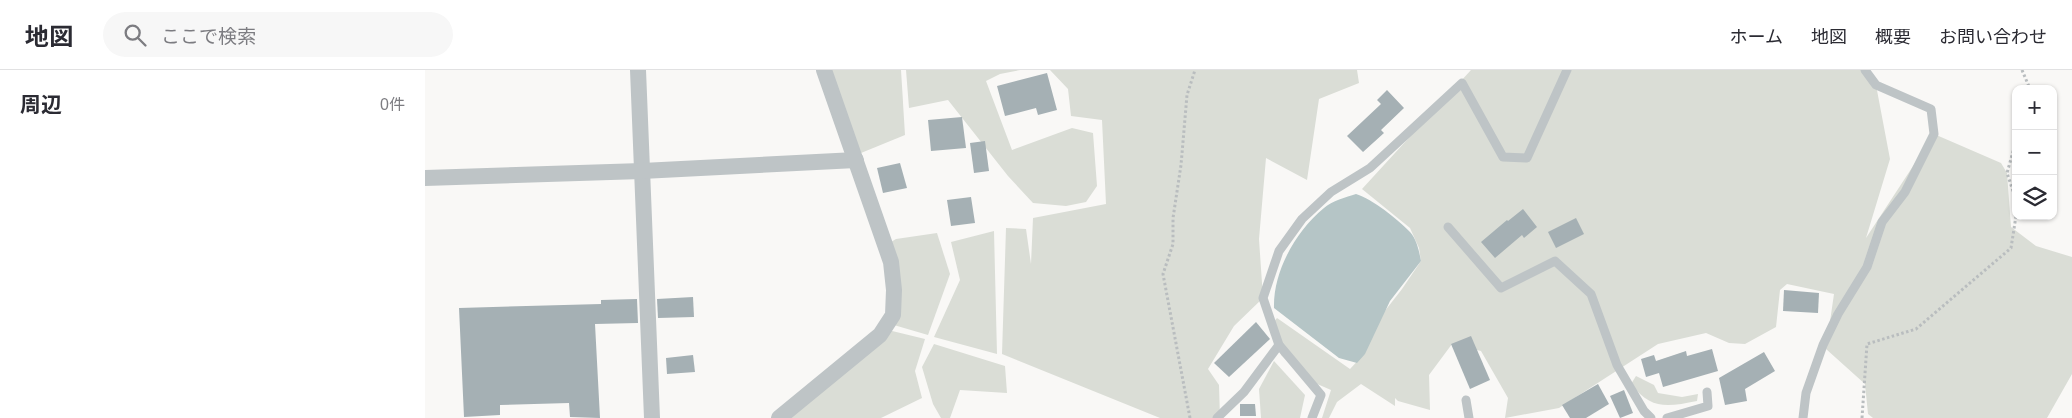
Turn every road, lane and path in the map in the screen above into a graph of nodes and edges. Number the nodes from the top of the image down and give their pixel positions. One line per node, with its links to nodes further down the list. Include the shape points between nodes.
1 (638, 70): 10 (street)
2 (824, 70): 9 (street)
3 (1195, 70): 20 (path, via 1187,95 1173,244 1163,274)
4 (1567, 70): 15 (lane, via 1527,158 1503,157 1462,83 1370,168 1331,192 1302,219 1279,251 1263,298)
5 (1865, 70): 26 (lane, via 1876,85 1931,109 1934,134 1905,192 1882,222 1867,268 1823,345 1806,393)
6 (2022, 70): 7 (path)
7 (2028, 85)
8 (2012, 156): 12 (path, via 2007,173)
9 (856, 160): 10 (street); 19 (street, via 891,262 893,315 880,335)
10 (642, 171): 11 (street); 18 (street)
11 (425, 178)
12 (2012, 188)
13 (2015, 220): 27 (path, via 2011,248 1916,329 1867,344)
14 (1448, 227): 24 (lane, via 1501,288 1555,262 1591,294 1617,365)
15 (1279, 345): 21 (lane, via 1244,392); 22 (lane, via 1321,395)
16 (1707, 392): 25 (lane, via 1707,406)
17 (1466, 400): 23 (lane)
18 (652, 418)
19 (779, 418)
20 (1190, 418)
21 (1217, 418)
22 (1312, 418)
23 (1469, 418)
24 (1651, 418)
25 (1667, 418)
26 (1803, 418)
27 (1862, 418)

